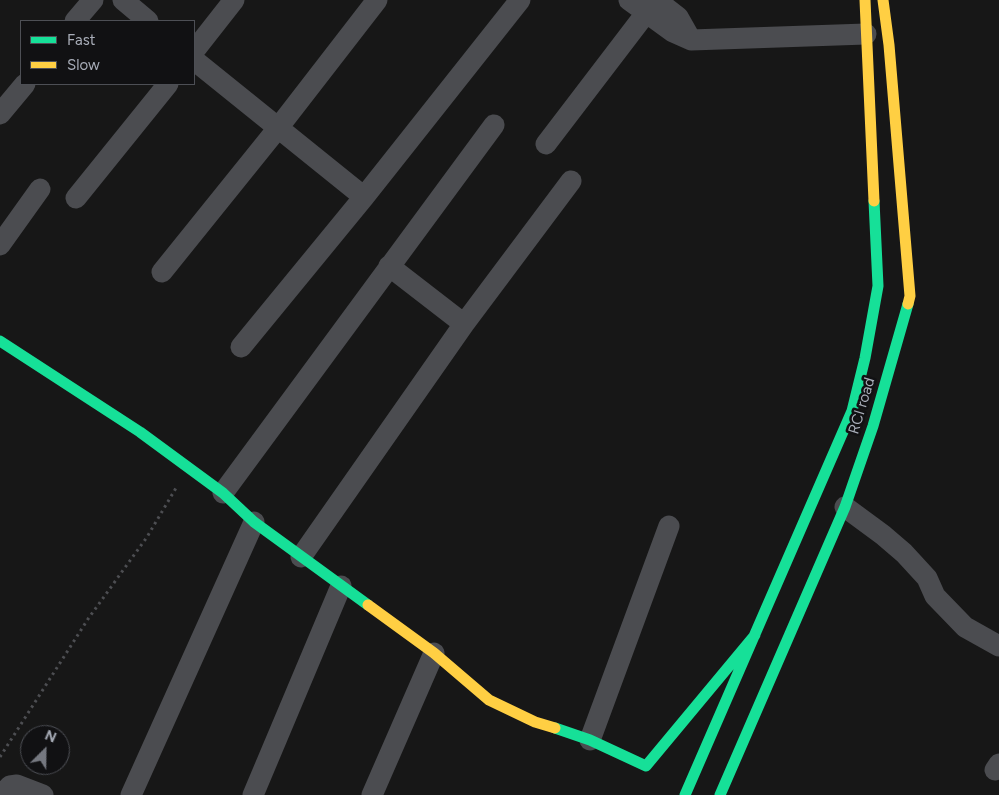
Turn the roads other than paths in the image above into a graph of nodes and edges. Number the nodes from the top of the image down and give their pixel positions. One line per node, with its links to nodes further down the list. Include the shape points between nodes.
1 (92, 0): 10 (street)
2 (123, 0): 11 (street)
3 (234, 0): 13 (street)
4 (377, 0): 19 (street)
5 (520, 0): 23 (street)
6 (629, 0): 9 (street)
7 (864, 0): 12 (main road)
8 (883, 0): 32 (main road, RCI road, via 910,296 873,426)
9 (653, 5): 12 (street, via 673,32 691,40); 20 (street)
10 (76, 20)
11 (147, 20)
12 (866, 34): 37 (main road, via 878,286 865,358 852,411)
13 (195, 50)
14 (195, 61): 19 (street)
15 (24, 85): 17 (street)
16 (167, 85): 24 (street)
17 (0, 114)
18 (494, 124): 26 (street)
19 (278, 128): 23 (street); 27 (street)
20 (546, 144)
21 (571, 181): 28 (street)
22 (40, 189): 25 (street)
23 (364, 197): 30 (street)
24 (76, 198)
25 (0, 245)
26 (389, 266): 28 (street); 31 (street)
27 (162, 272)
28 (464, 324): 35 (street)
29 (0, 341): 31 (main road, via 140,432)
30 (241, 346)
31 (223, 493): 33 (main road)
32 (845, 507): 38 (street, via 904,553 927,578 936,596 965,627); 47 (main road, RCI road)
33 (254, 522): 35 (main road); 43 (street)
34 (669, 526): 40 (street)
35 (301, 557): 36 (main road)
36 (341, 586): 39 (main road); 44 (street)
37 (755, 635): 40 (main road, via 646,766); 46 (main road)
38 (999, 646)
39 (434, 653): 40 (main road, via 489,700 535,722); 45 (street)
40 (590, 740)
41 (5, 795): 42 (street, via 10,786 17,784)
42 (43, 795)
43 (131, 795)
44 (253, 795)
45 (372, 795)
46 (685, 795)
47 (720, 795)

